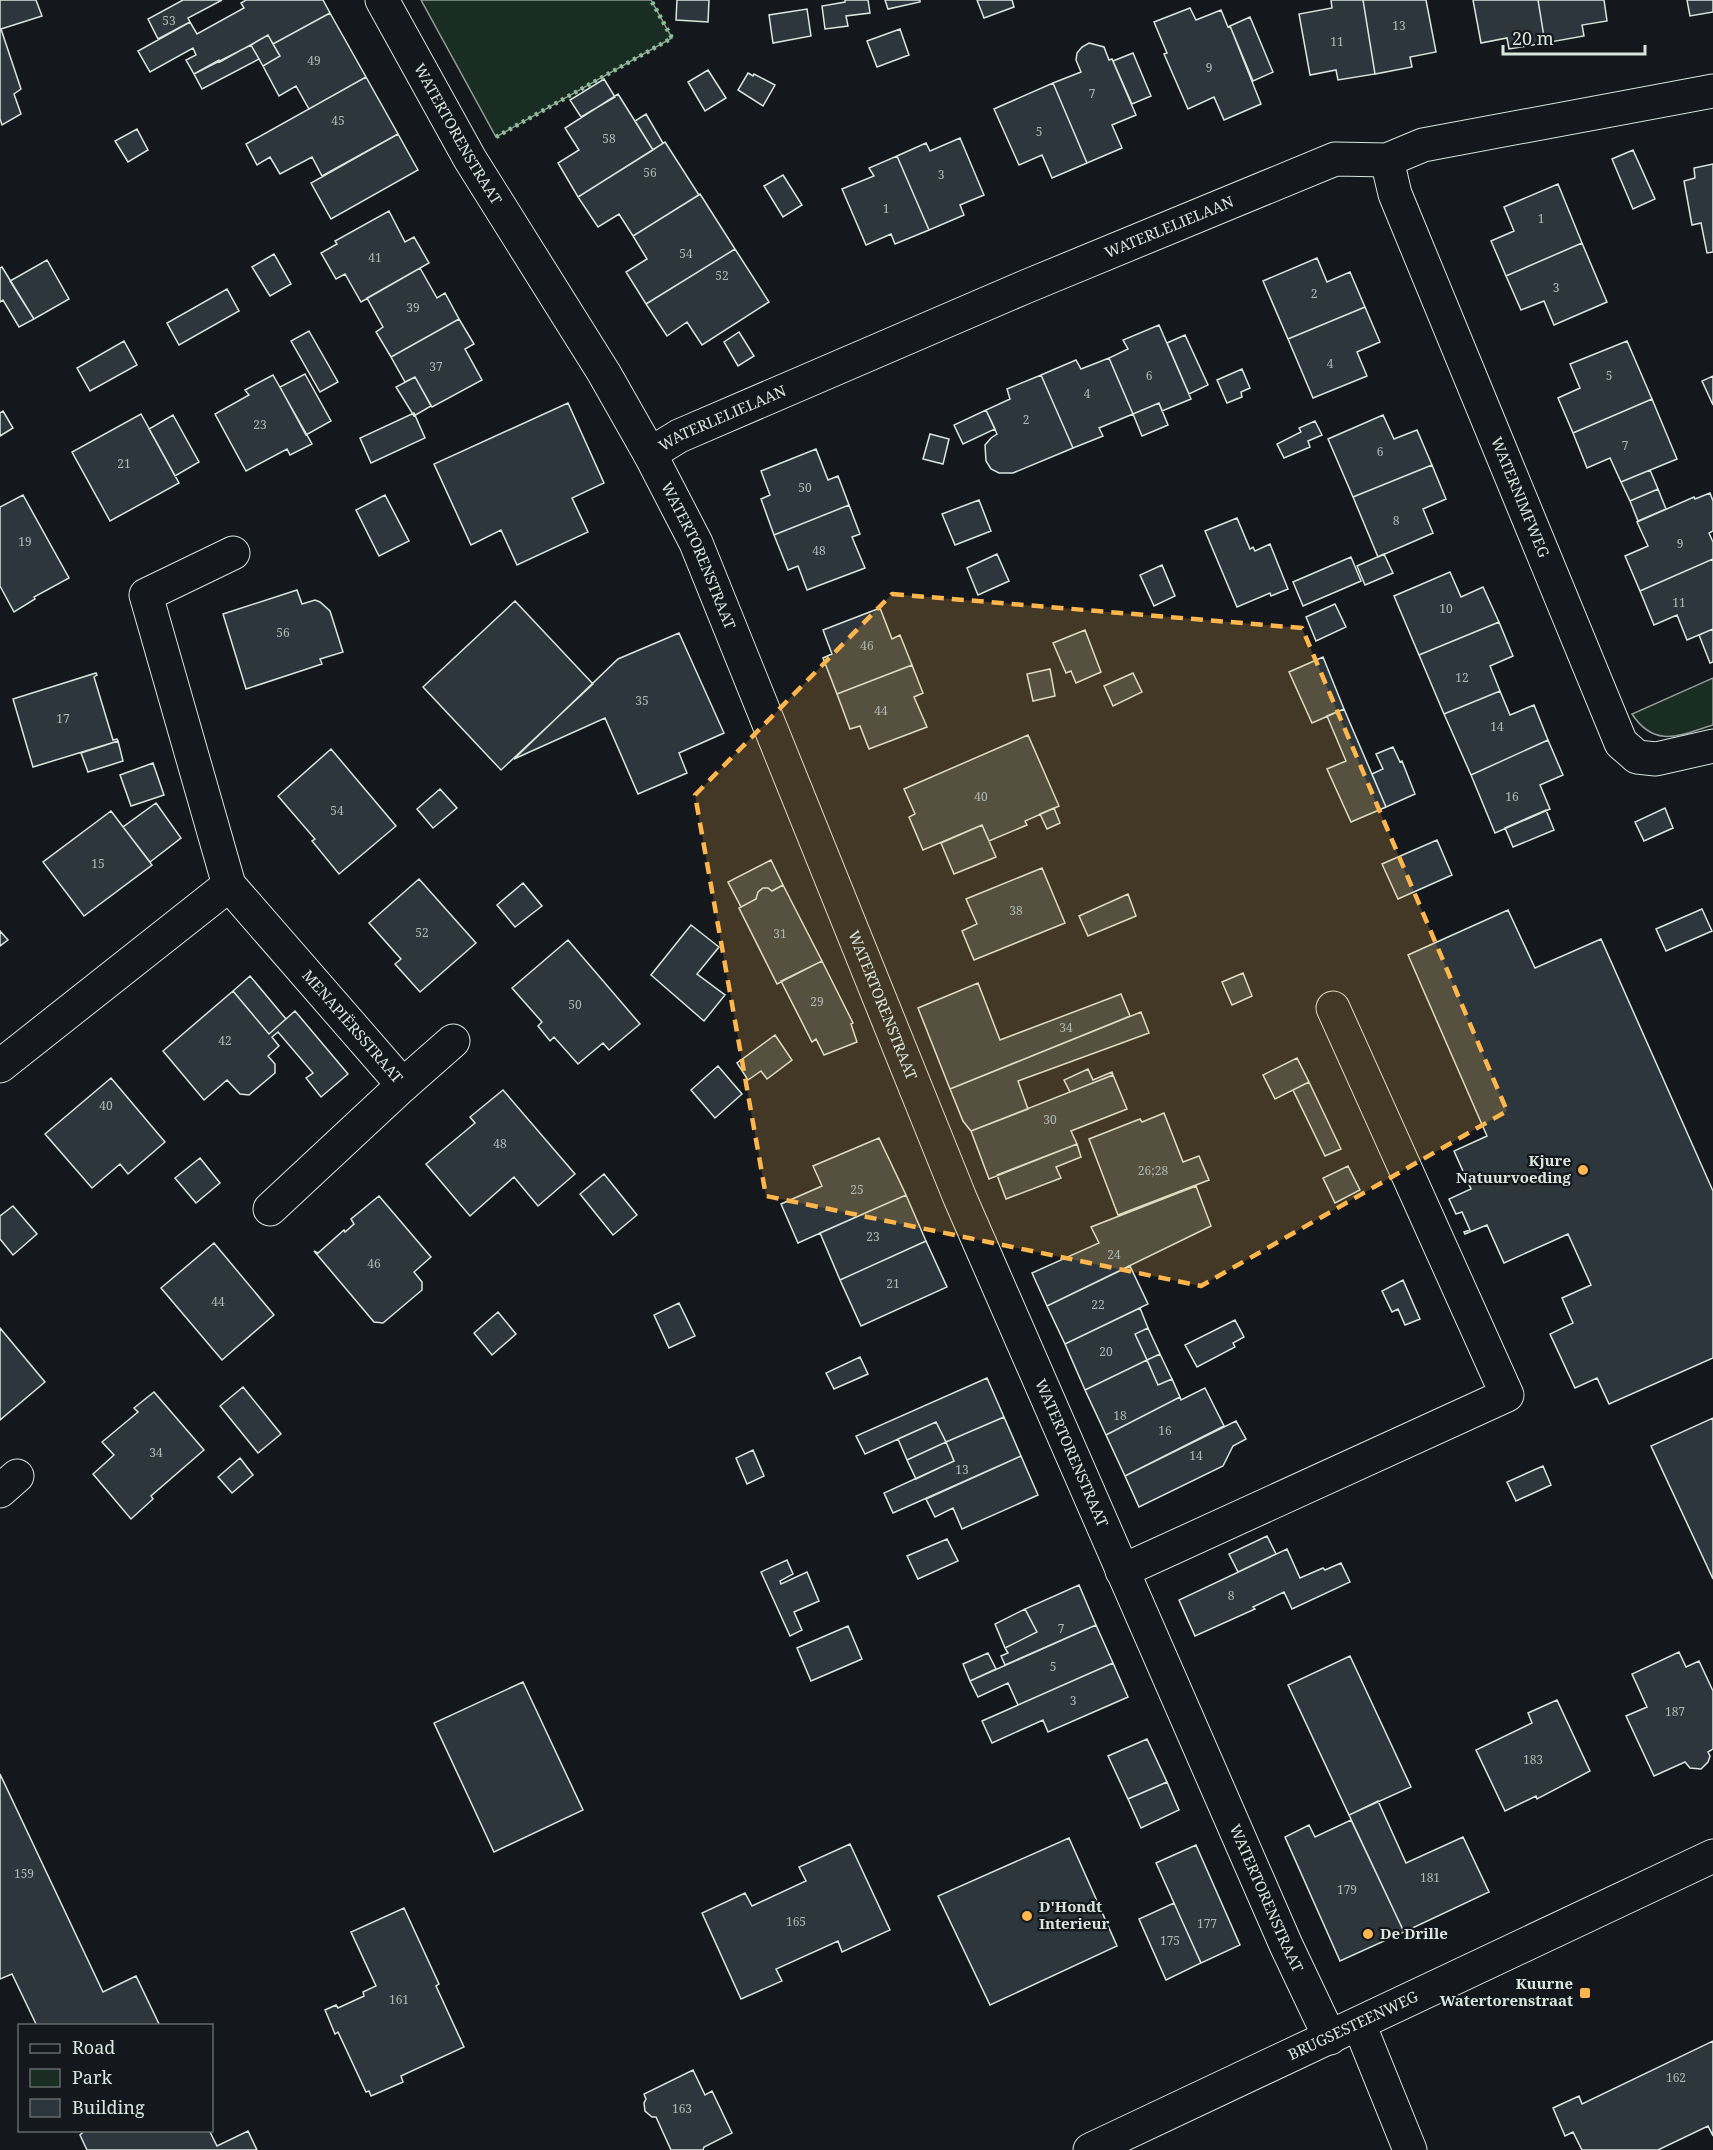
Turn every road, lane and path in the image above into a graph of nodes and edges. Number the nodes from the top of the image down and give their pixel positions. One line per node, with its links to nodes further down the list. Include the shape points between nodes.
1 (382, 0): 4 (street, WATERTORENSTRAAT, via 470,159)
2 (1713, 91): 3 (street, WATERLELIELAAN, via 1423,146)
3 (1387, 160): 4 (street, WATERLELIELAAN, via 1335,159 744,408 679,436); 6 (street, WATERNIMFWEG, via 1395,194 1621,743 1637,757 1656,759)
4 (650, 454): 13 (street, WATERTORENSTRAAT, via 696,543 960,1198)
5 (233, 553): 7 (street, MENAPIËRSSTRAAT, via 146,595)
6 (1713, 746)
7 (229, 885): 10 (street); 11 (street, MENAPIËRSSTRAAT)
8 (1333, 1008): 13 (street, via 1507,1395)
9 (453, 1041): 11 (street)
10 (0, 1066)
11 (403, 1085): 12 (street, MENAPIËRSSTRAAT)
12 (270, 1209)
13 (1122, 1571): 16 (street, WATERTORENSTRAAT)
14 (1713, 1856): 15 (street, BRUGSESTEENWEG)
15 (1359, 2025): 16 (street, BRUGSESTEENWEG); 18 (street)
16 (1330, 2038): 17 (street, BRUGSESTEENWEG)
17 (1090, 2150)
18 (1410, 2150)

